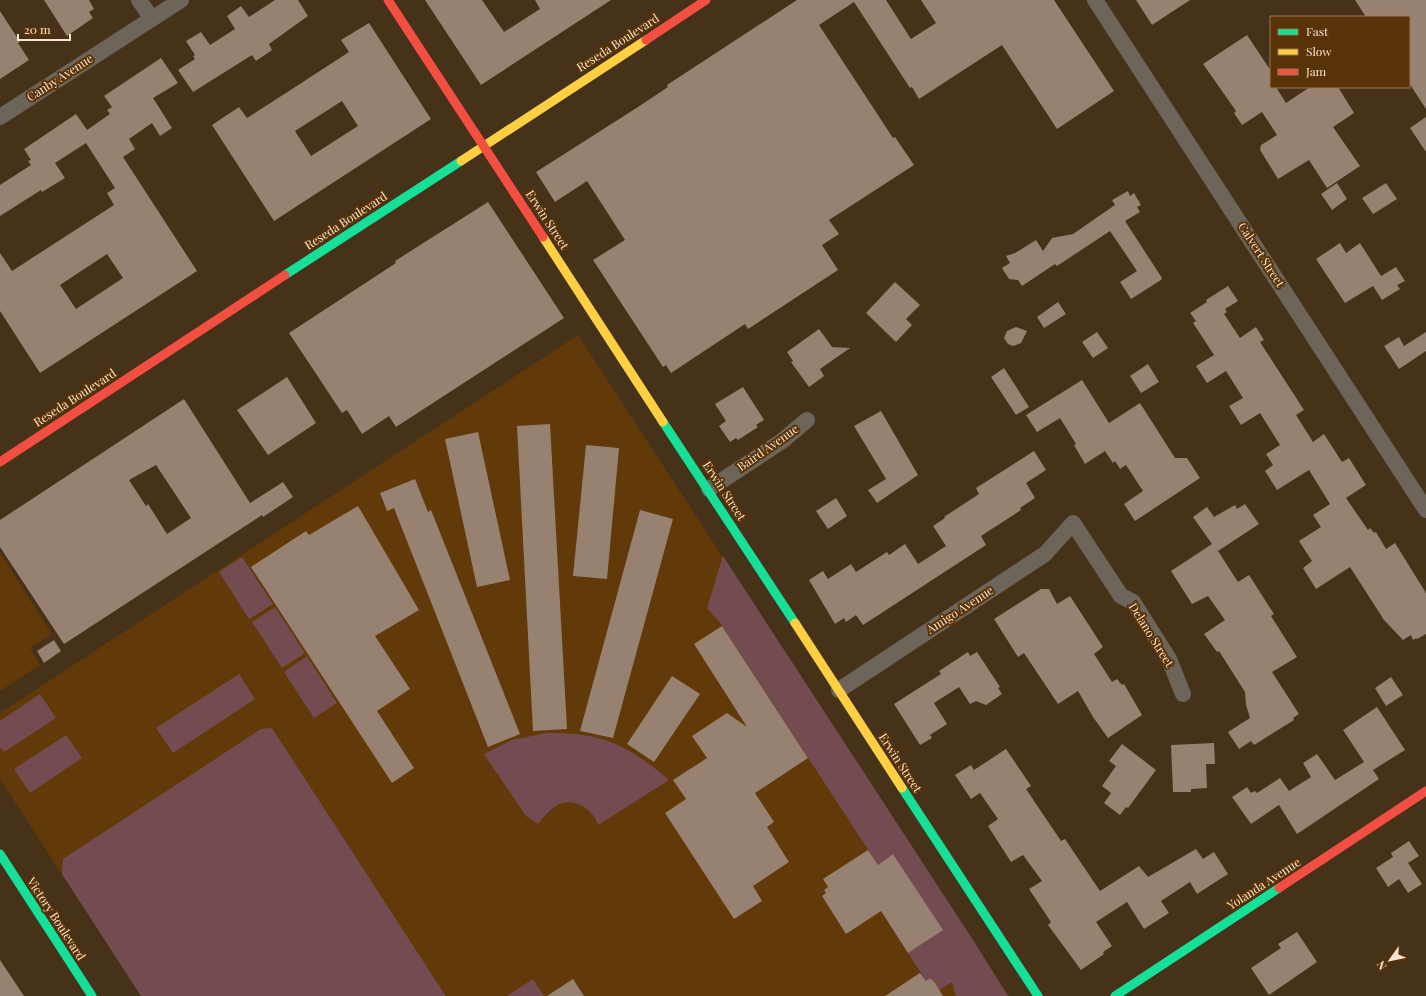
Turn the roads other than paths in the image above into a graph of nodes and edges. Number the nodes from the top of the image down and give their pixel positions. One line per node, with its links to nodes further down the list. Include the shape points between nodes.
1 (139, 0): 6 (street)
2 (181, 0): 6 (street, Canby Avenue)
3 (388, 0): 8 (street, Erwin Street)
4 (706, 0): 8 (street, Reseda Boulevard)
5 (1095, 0): 12 (street, Calvert Street)
6 (152, 19): 7 (street, Canby Avenue)
7 (0, 117)
8 (484, 146): 10 (street, Reseda Boulevard); 11 (street, Erwin Street)
9 (807, 420): 11 (street, Baird Avenue, via 782,441)
10 (0, 462)
11 (709, 489): 14 (street, Erwin Street)
12 (1426, 510)
13 (1073, 523): 14 (street, Amigo Avenue, via 1045,554); 15 (street, Delano Street, via 1121,596 1133,602 1169,659)
14 (839, 690): 19 (street, Erwin Street)
15 (1183, 694)
16 (1426, 791): 20 (street, Yolanda Avenue)
17 (0, 854): 18 (street, Victory Boulevard)
18 (92, 996)
19 (1038, 996)
20 (1115, 996)

